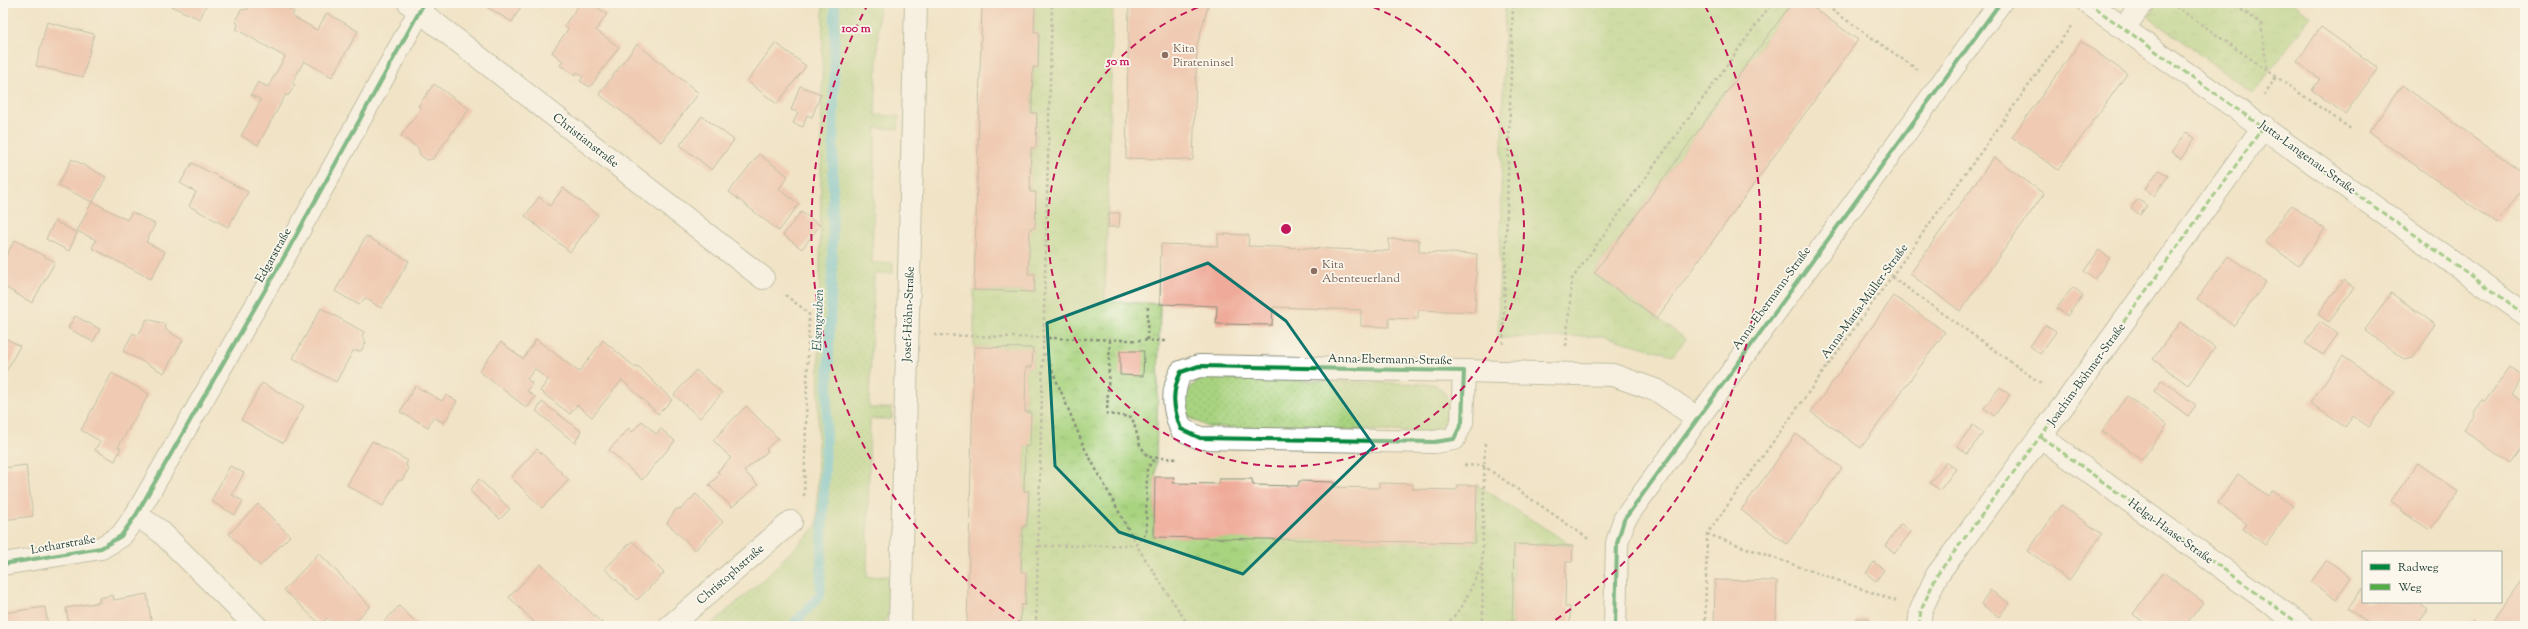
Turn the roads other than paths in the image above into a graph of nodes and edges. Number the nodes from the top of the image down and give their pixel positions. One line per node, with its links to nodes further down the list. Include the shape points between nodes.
1 (916, 3): 19 (street, Josef-Höhn-Straße)
2 (2000, 3): 11 (street, Anna-Ebermann-Straße)
3 (2088, 3): 6 (street, Jutta-Langenau-Straße)
4 (2142, 3): 6 (street)
5 (418, 5): 8 (street, Christianstraße); 13 (street, Edgarstraße, via 288,250)
6 (2124, 28): 7 (street, Jutta-Langenau-Straße)
7 (2264, 126): 9 (street, Jutta-Langenau-Straße); 12 (street, Joachim-Böhmer-Straße)
8 (763, 278)
9 (2525, 314)
10 (1464, 371): 10 (street, Anna-Ebermann-Straße, via 1199,366 1181,372 1176,382 1174,410 1181,429 1200,438 1434,442 1454,439 1462,422); 11 (street, Anna-Ebermann-Straße, via 1613,375 1658,391)
11 (1697, 418): 20 (street, Anna-Ebermann-Straße, via 1624,520 1617,543)
12 (2041, 437): 16 (street, Joachim-Böhmer-Straße, via 1937,575); 21 (street, Helga-Haase-Straße)
13 (136, 515): 15 (street, Lotharstraße, via 121,536 101,548); 17 (street, via 160,531)
14 (791, 522): 18 (street, Christophstraße)
15 (3, 564)
16 (1920, 618)
17 (256, 626)
18 (670, 626)
19 (900, 626)
20 (1615, 626)
21 (2302, 626)

